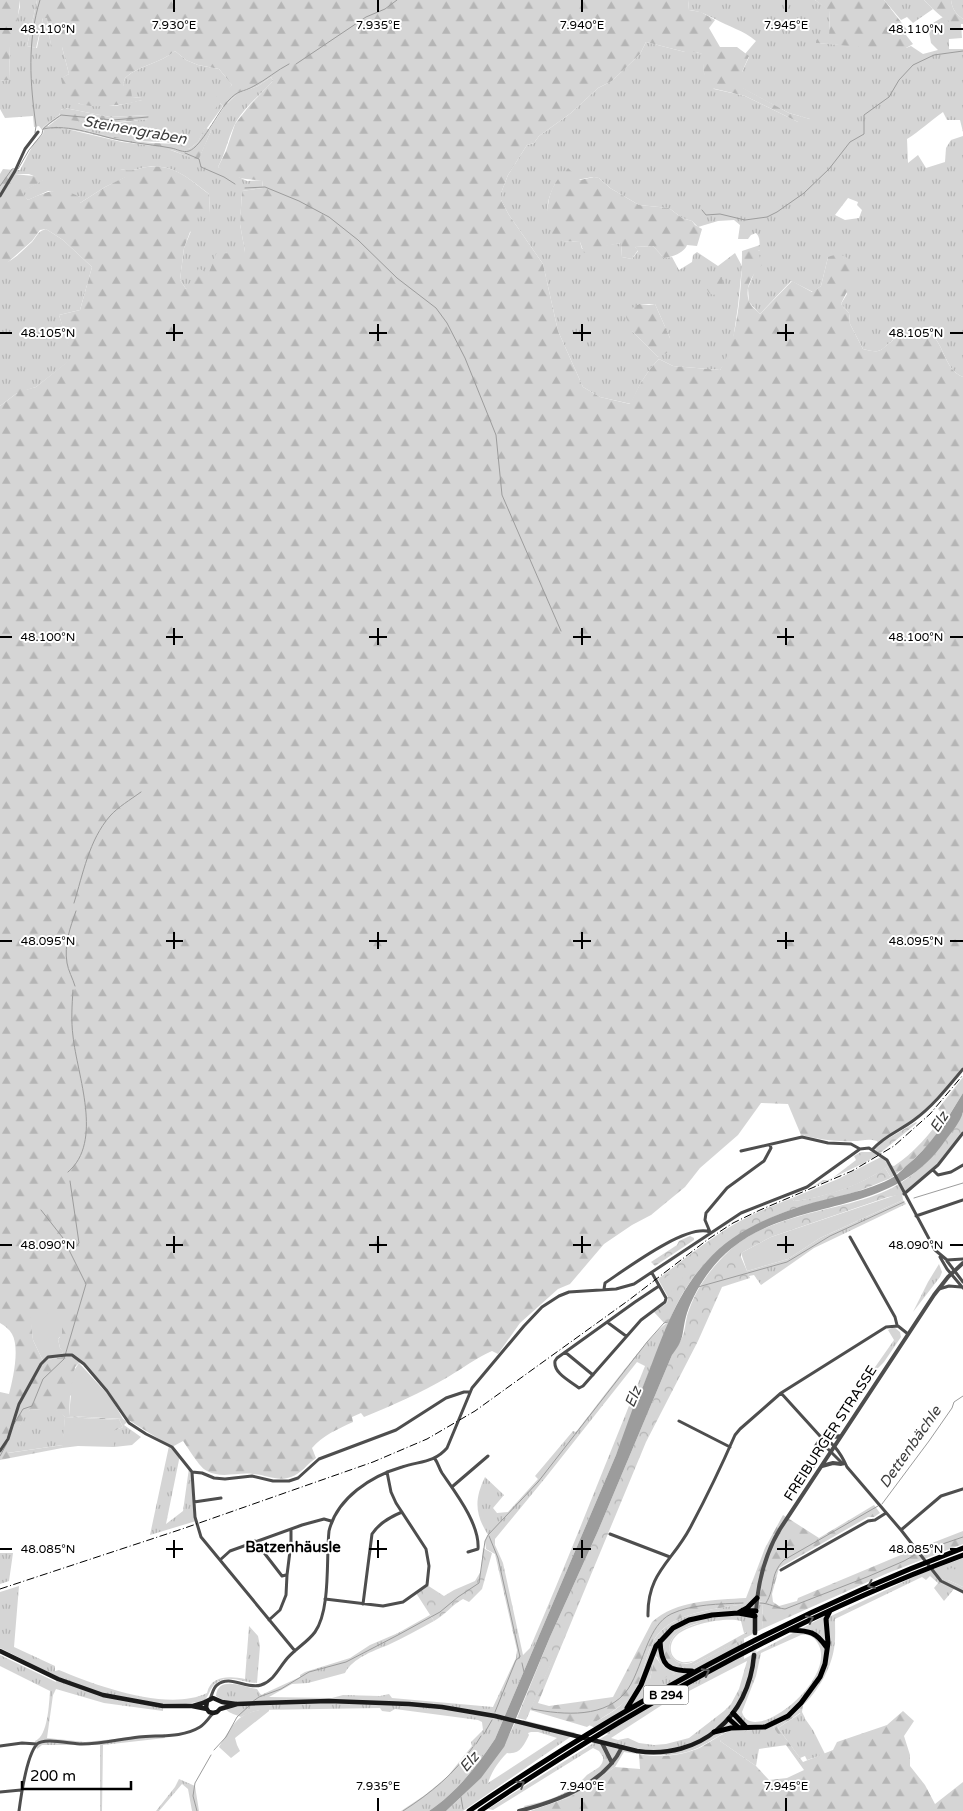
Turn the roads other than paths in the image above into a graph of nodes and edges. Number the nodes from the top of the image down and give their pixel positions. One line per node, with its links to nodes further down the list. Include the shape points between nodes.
1 (38, 132): 2 (street)
2 (0, 196)
3 (963, 1069): 7 (street, via 928,1109)
4 (963, 1132): 10 (street)
5 (770, 1145): 6 (street, via 802,1137 852,1144); 8 (street); 14 (street, via 764,1161 727,1188 706,1213)
6 (860, 1149): 7 (street); 14 (street, via 807,1187 741,1213)
7 (873, 1149): 11 (street, via 890,1166)
8 (741, 1151)
9 (963, 1166): 10 (street, via 938,1175)
10 (933, 1170): 11 (street)
11 (903, 1192): 13 (street)
12 (963, 1200): 13 (street)
13 (916, 1216): 16 (street)
14 (710, 1232): 20 (street); 25 (street, via 698,1230 662,1246 605,1283)
15 (850, 1238): 28 (street)
16 (939, 1254): 17 (street); 21 (street)
17 (947, 1260): 18 (street); 19 (street)
18 (963, 1261): 19 (street, FREIBURGER STRASSE)
19 (955, 1270): 21 (street, FREIBURGER STRASSE); 22 (street)
20 (652, 1273): 23 (street); 25 (street, via 631,1285)
21 (951, 1274): 24 (street); 26 (street, FREIBURGER STRASSE)
22 (963, 1282)
23 (659, 1286): 27 (street); 30 (street, via 665,1302)
24 (962, 1288): 26 (street, via 949,1286)
25 (604, 1289): 33 (street, via 569,1292 550,1301 524,1326)
26 (938, 1289): 29 (street, FREIBURGER STRASSE)
27 (607, 1322): 30 (street); 31 (street)
28 (898, 1326): 29 (street); 34 (street, via 884,1328)
29 (908, 1334): 36 (street, FREIBURGER STRASSE)
30 (626, 1336): 32 (street)
31 (565, 1352): 32 (street); 32 (street, via 554,1361 562,1375 579,1388)
32 (593, 1375)
33 (469, 1392): 42 (street, via 447,1448); 45 (street, via 446,1398 396,1430 319,1459 298,1478 289,1481 252,1476 214,1478)
34 (781, 1393): 37 (street); 38 (street, via 740,1428)
35 (679, 1421): 38 (street)
36 (842, 1436): 37 (street); 39 (street, FREIBURGER STRASSE)
37 (823, 1438): 39 (street); 47 (street, via 816,1445 817,1462)
38 (730, 1447): 62 (street, via 690,1527)
39 (832, 1450): 43 (street); 44 (street, FREIBURGER STRASSE)
40 (0, 1451): 45 (street, via 8,1439 16,1411 41,1364 48,1357 65,1355 84,1364 124,1418 172,1447)
41 (488, 1456): 48 (street)
42 (435, 1459): 46 (street); 48 (street)
43 (844, 1464): 44 (street); 53 (street)
44 (822, 1466): 67 (street, FREIBURGER STRASSE, via 775,1537 765,1562)
45 (192, 1472): 51 (street)
46 (386, 1472): 52 (street); 54 (street, via 364,1485 341,1505)
47 (801, 1484)
48 (453, 1486): 60 (street, via 479,1542 478,1549)
49 (963, 1489): 56 (street, via 941,1496)
50 (221, 1498): 51 (street)
51 (194, 1502): 63 (street, via 199,1532)
52 (402, 1512): 69 (street, via 376,1526 372,1534); 69 (street, via 426,1549 429,1566 427,1585 403,1602 383,1606)
53 (886, 1513): 56 (street); 64 (street)
54 (331, 1521): 55 (street, via 324,1519); 68 (street)
55 (291, 1530): 58 (street); 65 (street)
56 (901, 1530): 66 (street, via 943,1584)
57 (610, 1534): 62 (street)
58 (255, 1541): 63 (street, via 230,1551); 65 (street, via 282,1576)
59 (963, 1548): 82 (highway, B 294, one-way to 82, via 839,1599)
60 (468, 1552)
61 (963, 1555): 70 (highway, B 294)
62 (670, 1557): 73 (street, via 653,1584)
63 (220, 1560): 74 (street)
64 (781, 1570)
65 (287, 1575): 74 (street, via 284,1603)
66 (963, 1592)
67 (757, 1598): 71 (highway); 72 (street, FREIBURGER STRASSE)
68 (325, 1600): 69 (street); 80 (street, via 315,1631)
69 (363, 1604)
70 (831, 1610): 75 (highway, B 294, one-way to 70); 78 (highway, via 826,1619)
71 (740, 1611): 72 (highway); 77 (highway, via 689,1620 669,1631)
72 (755, 1614): 76 (main road, FREIBURGER STRASSE)
73 (648, 1616)
74 (269, 1620): 80 (street)
75 (790, 1630): 78 (highway, via 814,1634); 105 (highway, B 294, one-way to 75, via 674,1690)
76 (755, 1633)
77 (660, 1641): 82 (highway, via 662,1658 668,1666 679,1671); 89 (highway, via 652,1653 641,1686)
78 (827, 1648): 94 (highway, via 820,1677 788,1716 770,1726)
79 (0, 1650): 87 (main road, via 83,1689 123,1700 163,1706)
80 (295, 1651): 83 (street, via 262,1685 227,1681 217,1685)
81 (754, 1655): 91 (main road, via 749,1684)
82 (695, 1671): 89 (highway, B 294)
83 (213, 1691): 84 (street); 85 (street)
84 (218, 1699): 85 (main road); 86 (main road); 88 (main road)
85 (208, 1700): 87 (main road); 90 (main road)
86 (237, 1704): 88 (main road); 96 (main road, via 329,1701 442,1707 499,1717)
87 (192, 1706): 90 (main road)
88 (220, 1709): 90 (main road)
89 (625, 1710): 104 (highway, B 294)
90 (209, 1711): 97 (street, via 207,1720 198,1728 176,1734 103,1743 44,1741)
91 (733, 1713): 92 (main road); 94 (highway)
92 (729, 1719): 93 (highway); 95 (main road)
93 (739, 1727): 94 (highway); 95 (highway)
94 (746, 1727)
95 (714, 1732): 99 (main road, via 694,1744 670,1751 648,1752)
96 (602, 1743): 99 (main road); 100 (street)
97 (37, 1744): 98 (street); 101 (street)
98 (0, 1746)
99 (620, 1747): 100 (street)
100 (613, 1761): 106 (street, via 597,1776 568,1794)
101 (21, 1790): 102 (street); 103 (street)
102 (0, 1792)
103 (19, 1811)
104 (469, 1811)
105 (480, 1811)
106 (519, 1811)

